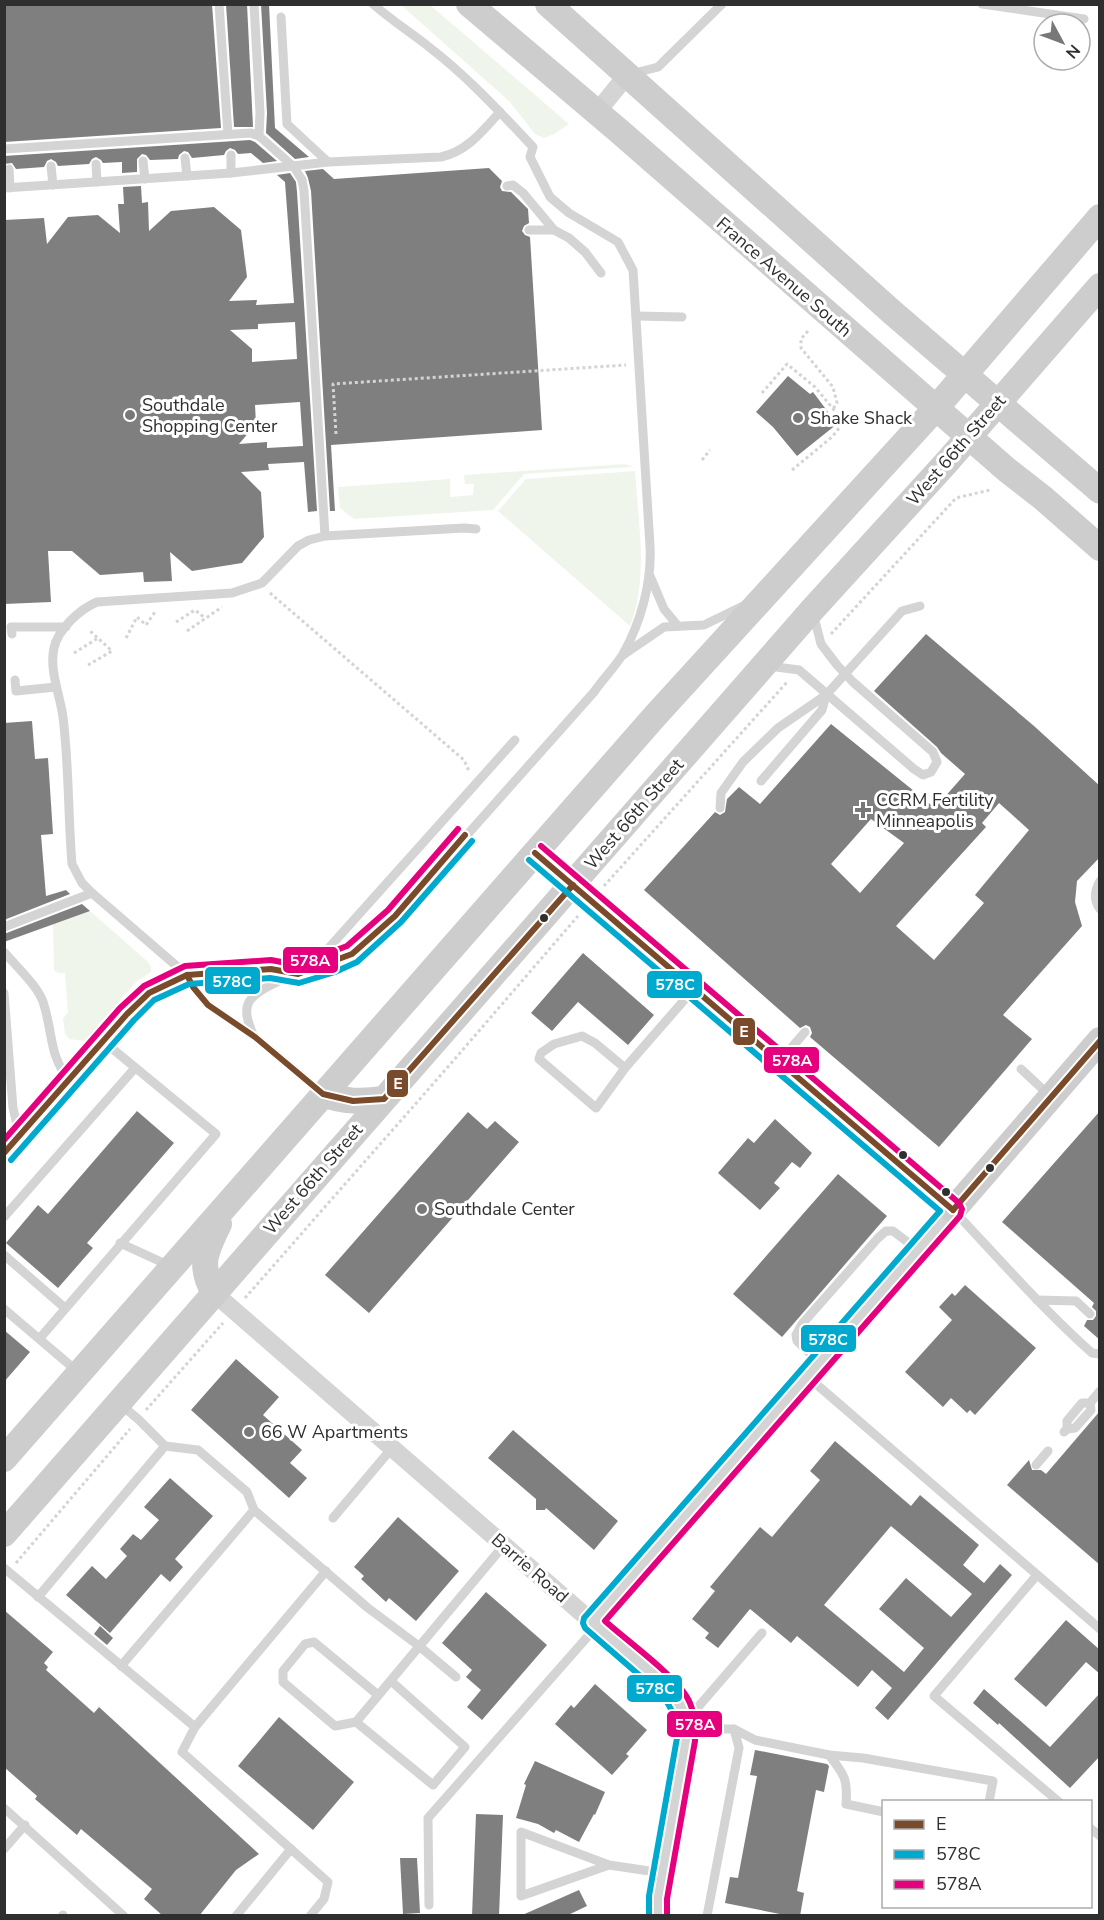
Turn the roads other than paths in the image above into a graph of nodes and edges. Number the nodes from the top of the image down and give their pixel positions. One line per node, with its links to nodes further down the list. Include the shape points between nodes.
1 (219, 4): 13 (lane)
2 (254, 4): 14 (lane)
3 (373, 4): 11 (lane, via 430,47)
4 (470, 4): 12 (main road, France Avenue South)
5 (548, 4): 10 (main road)
6 (722, 4): 10 (lane, via 658,67)
7 (982, 4): 8 (lane)
8 (1036, 12)
9 (281, 17): 19 (lane, via 287,124)
10 (627, 75): 12 (street); 37 (main road)
11 (500, 112): 19 (lane, via 476,138 452,154); 35 (lane, via 533,147 530,157 550,197 618,242 633,270)
12 (597, 112): 39 (main road, France Avenue South)
13 (228, 134): 14 (lane); 15 (lane)
14 (259, 136): 43 (lane, bridge, via 294,167 304,191)
15 (4, 149)
16 (231, 155): 23 (lane)
17 (185, 158): 24 (lane)
18 (143, 161): 25 (lane)
19 (328, 162): 23 (lane)
20 (96, 164): 26 (lane)
21 (51, 166): 27 (lane)
22 (9, 169): 29 (lane)
23 (231, 173): 24 (lane)
24 (187, 176): 25 (lane)
25 (145, 179): 26 (lane)
26 (97, 182): 27 (lane)
27 (53, 185): 29 (lane)
28 (507, 186): 32 (lane, via 513,185 523,193)
29 (8, 188)
30 (1100, 217): 37 (main road)
31 (529, 230): 32 (lane)
32 (554, 230): 33 (lane, via 585,252)
33 (601, 273)
34 (1100, 286): 38 (main road, West 66th Street)
35 (636, 316): 36 (lane); 45 (lane)
36 (682, 317)
37 (963, 375): 38 (main road); 39 (main road)
38 (997, 404): 40 (main road, West 66th Street); 41 (main road)
39 (936, 408): 40 (main road, France Avenue South); 46 (main road)
40 (969, 437): 44 (main road, France Avenue South); 48 (main road, West 66th Street)
41 (1100, 491)
42 (476, 529): 43 (lane)
43 (326, 536): 50 (lane, via 298,546 264,581 248,588 232,593 97,602 88,605)
44 (1100, 548)
45 (650, 576): 49 (lane, via 664,609); 52 (lane, via 637,624)
46 (764, 595): 49 (lane, via 719,620); 61 (main road)
47 (920, 606): 54 (lane, via 902,610)
48 (812, 610): 53 (main road, West 66th Street); 54 (lane, via 822,644)
49 (678, 626): 52 (lane, via 663,627)
50 (66, 627): 51 (lane, via 11,627); 56 (lane, via 54,648)
51 (12, 634)
52 (622, 655): 68 (lane, via 594,692 395,916 352,954)
53 (765, 665): 57 (lane, via 799,670); 63 (main road, West 66th Street)
54 (845, 674): 57 (lane); 57 (lane, via 933,752 937,762 931,772 922,775)
55 (15, 680): 56 (lane, via 16,691)
56 (56, 687): 64 (lane, via 63,716 72,864)
57 (826, 694): 59 (lane, via 822,710); 60 (lane, via 778,728 743,762 721,793)
58 (515, 740): 68 (lane)
59 (761, 781)
60 (720, 808)
61 (535, 853): 63 (main road); 82 (main road)
62 (1100, 881): 65 (lane, via 1095,892)
63 (573, 885): 71 (main road); 84 (main road, West 66th Street)
64 (92, 893): 66 (lane); 70 (lane)
65 (1100, 909)
66 (4, 927)
67 (4, 952): 81 (lane, via 44,1003 53,1054)
68 (309, 970): 69 (lane)
69 (298, 974): 70 (lane, via 271,969); 74 (lane, via 257,991 247,1012)
70 (187, 975): 74 (lane, via 201,998); 75 (lane, via 149,993)
71 (695, 988): 77 (main road); 79 (lane)
72 (4, 993): 85 (lane, via 13,1108)
73 (805, 1032): 77 (lane)
74 (253, 1035): 82 (lane)
75 (103, 1041): 78 (lane); 81 (lane)
76 (1100, 1041): 83 (main road)
77 (780, 1061): 88 (main road)
78 (135, 1068): 89 (lane); 90 (lane, via 216,1134)
79 (625, 1068): 79 (lane, via 596,1108 539,1059 554,1044 582,1036)
80 (1021, 1070): 83 (lane)
81 (69, 1080): 85 (lane)
82 (322, 1094): 84 (main road, via 360,1102); 87 (main road)
83 (1051, 1096): 88 (main road)
84 (384, 1099): 94 (main road, West 66th Street)
85 (20, 1137): 86 (lane)
86 (4, 1154)
87 (231, 1199): 93 (main road); 94 (main road, via 207,1250 205,1278)
88 (953, 1210): 91 (street); 95 (lane)
89 (5, 1218)
90 (120, 1243): 93 (lane); 96 (lane)
91 (918, 1250): 101 (street); 101 (lane, via 893,1231 886,1231 802,1324 795,1335 797,1341)
92 (4, 1255): 96 (lane)
93 (172, 1267): 102 (main road)
94 (214, 1293): 105 (main road, West 66th Street); 108 (street, Barrie Road)
95 (1036, 1300): 98 (lane, via 1076,1301); 100 (lane, via 1092,1353)
96 (65, 1308): 99 (lane)
97 (4, 1309): 99 (lane)
98 (1089, 1314)
99 (39, 1338): 102 (lane)
100 (1100, 1354)
101 (820, 1363): 103 (street)
102 (79, 1373): 110 (main road)
103 (808, 1377): 118 (lane); 120 (street)
104 (1100, 1391): 106 (lane, via 1067,1421)
105 (118, 1403): 107 (lane); 114 (main road, West 66th Street)
106 (1066, 1431)
107 (165, 1446): 112 (lane, via 198,1450 247,1492); 119 (lane)
108 (392, 1448): 113 (lane); 115 (street, Barrie Road)
109 (1048, 1451): 111 (lane)
110 (4, 1458)
111 (1036, 1466)
112 (254, 1510): 117 (lane); 124 (lane)
113 (333, 1518)
114 (4, 1534)
115 (504, 1545): 120 (street, Barrie Road); 123 (lane)
116 (7, 1570): 119 (lane)
117 (326, 1571): 123 (lane); 130 (lane)
118 (1037, 1575): 121 (lane); 134 (lane, via 934,1696)
119 (38, 1596): 124 (lane)
120 (595, 1624): 129 (street, Barrie Road, via 668,1688 680,1703); 142 (lane, via 428,1818)
121 (1100, 1629)
122 (762, 1633): 129 (lane)
123 (419, 1646): 125 (lane); 126 (lane)
124 (121, 1666): 130 (lane)
125 (456, 1677)
126 (392, 1680): 127 (lane); 128 (lane, via 465,1747 459,1755 433,1785)
127 (378, 1695): 128 (lane); 128 (lane, via 314,1642 305,1644 283,1671 283,1682 335,1726)
128 (356, 1722)
129 (686, 1725): 131 (lane); 141 (street)
130 (195, 1727): 139 (lane, via 182,1752)
131 (734, 1729): 132 (lane, via 755,1740); 147 (lane, via 739,1748)
132 (830, 1755): 133 (lane, via 993,1781); 136 (lane, via 848,1785 846,1804)
133 (989, 1800)
134 (1057, 1800)
135 (4, 1808): 137 (lane)
136 (882, 1812)
137 (25, 1825): 138 (lane); 143 (lane)
138 (4, 1850)
139 (291, 1850): 144 (lane); 145 (lane, via 328,1882 324,1899)
140 (609, 1865): 140 (lane, via 521,1896 521,1832 543,1840); 141 (lane)
141 (663, 1873): 146 (street)
142 (429, 1905)
143 (124, 1916)
144 (236, 1916)
145 (310, 1916)
146 (658, 1916)
147 (706, 1916)

